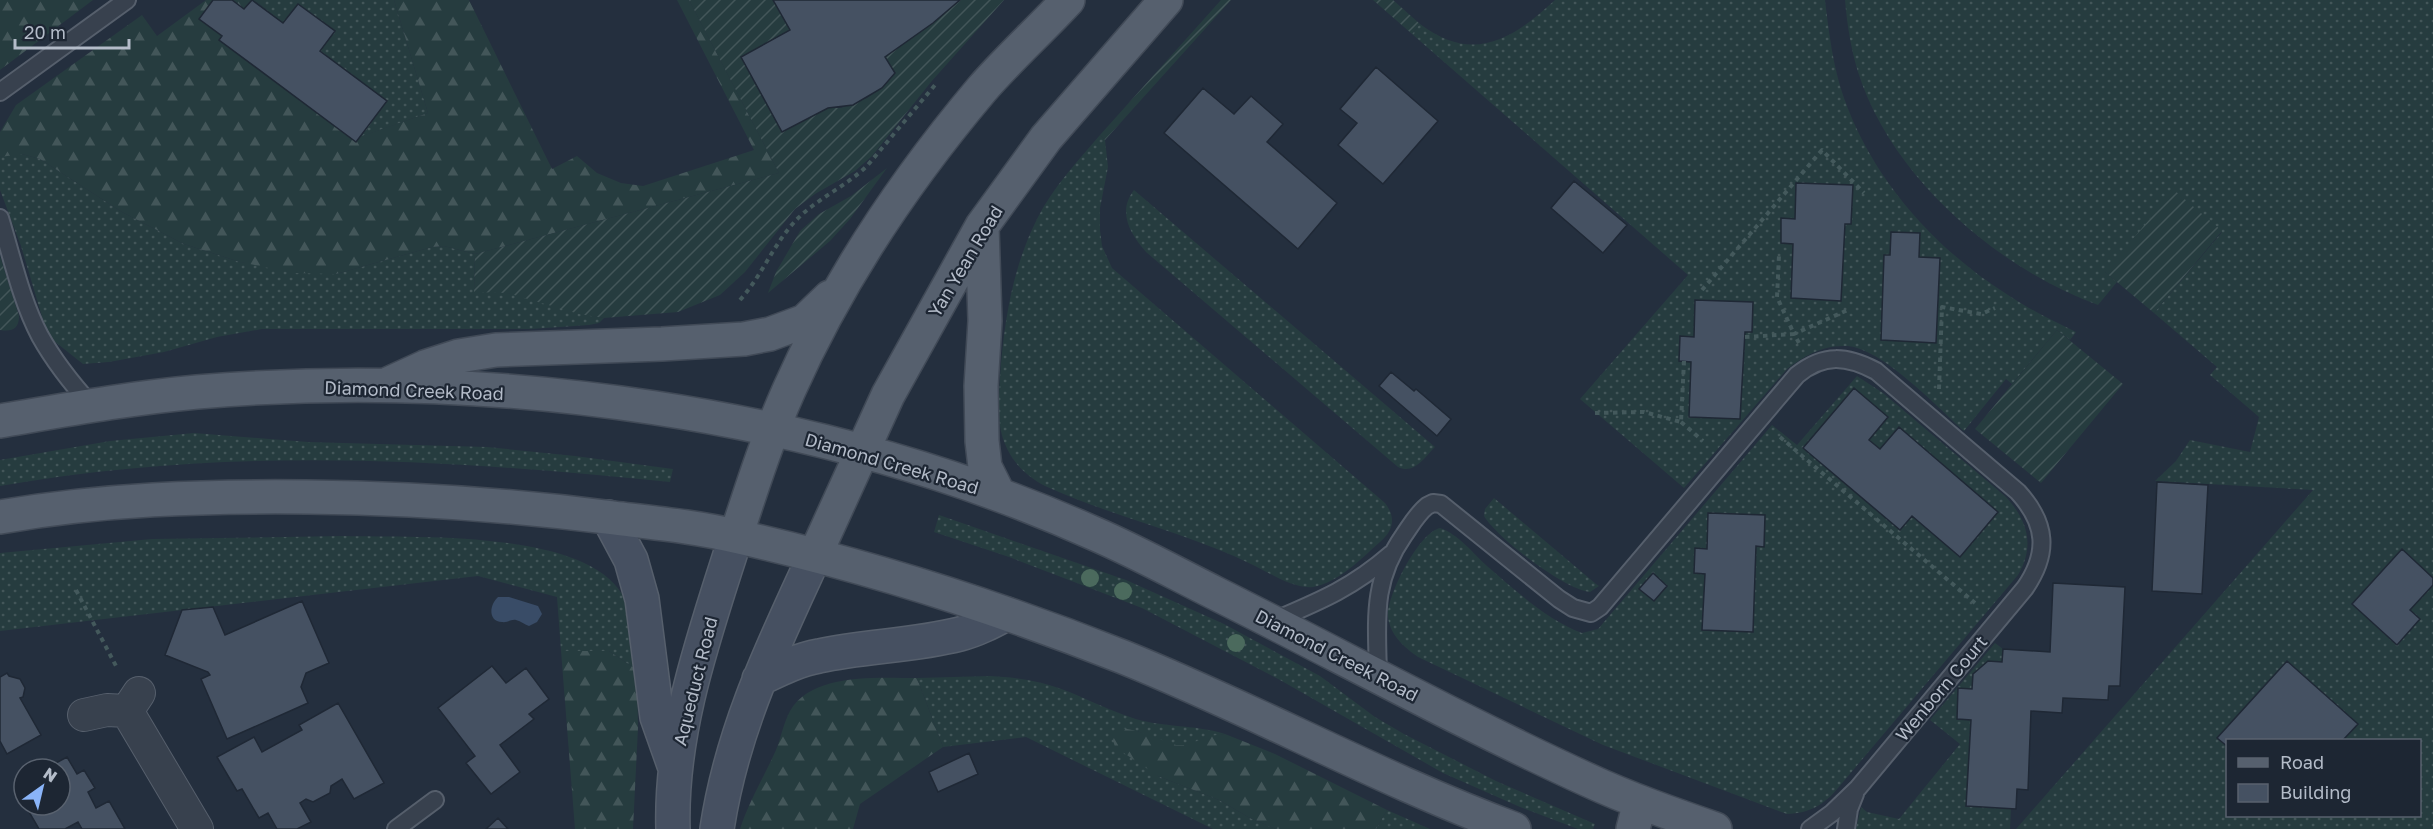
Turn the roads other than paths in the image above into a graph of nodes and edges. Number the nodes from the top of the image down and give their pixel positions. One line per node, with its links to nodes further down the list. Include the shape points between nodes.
1 (126, 0): 4 (lane)
2 (1068, 0): 7 (main road, via 984,87 949,130)
3 (1166, 0): 6 (main road, Yan Yean Road, via 1046,138)
4 (0, 93)
5 (0, 218): 9 (lane, via 40,336 61,369)
6 (982, 226): 12 (main road, Yan Yean Road, via 888,395); 13 (main road, via 986,321 982,441 985,467)
7 (858, 260): 8 (main road, via 821,308 805,321 780,331 729,340 496,350 442,362); 11 (main road, via 821,326)
8 (381, 387): 9 (main road, Diamond Creek Road, via 262,388); 11 (main road, Diamond Creek Road, via 563,396)
9 (92, 405): 10 (main road, Diamond Creek Road)
10 (0, 421)
11 (773, 429): 12 (main road, Diamond Creek Road); 16 (main road)
12 (862, 452): 13 (main road, Diamond Creek Road); 18 (main road, Yan Yean Road)
13 (998, 493): 20 (main road, Diamond Creek Road, via 1094,533)
14 (0, 517): 15 (main road, via 94,502 227,496 448,501)
15 (608, 517): 16 (main road); 24 (main road, via 631,560 642,599 657,717)
16 (736, 536): 18 (main road); 24 (main road, Aqueduct Road, via 696,664)
17 (1391, 554): 20 (lane, via 1346,588); 21 (lane, via 1378,602); 25 (lane, Wenborn Court, via 1421,511 1433,503 1441,504 1559,599 1591,613 1797,375 1826,359 1860,363 1876,371 2018,492 2034,513 2041,559 2025,588)
18 (814, 555): 19 (main road); 22 (main road)
19 (1006, 614): 22 (main road, via 961,634 818,656); 32 (main road, via 1125,658)
20 (1273, 621): 21 (main road, Diamond Creek Road)
21 (1378, 676): 27 (main road, Diamond Creek Road, via 1591,782)
22 (759, 679): 31 (main road, via 740,728)
23 (84, 715): 28 (street, via 133,702)
24 (674, 765): 30 (main road, Aqueduct Road)
25 (1858, 788): 34 (lane, Wenborn Court); 35 (lane, Wenborn Court, via 1849,808)
26 (435, 800): 29 (lane)
27 (1637, 816): 33 (main road, Diamond Creek Road)
28 (196, 829)
29 (396, 829)
30 (673, 829)
31 (717, 829)
32 (1514, 829)
33 (1715, 829)
34 (1810, 829)
35 (1846, 829)

